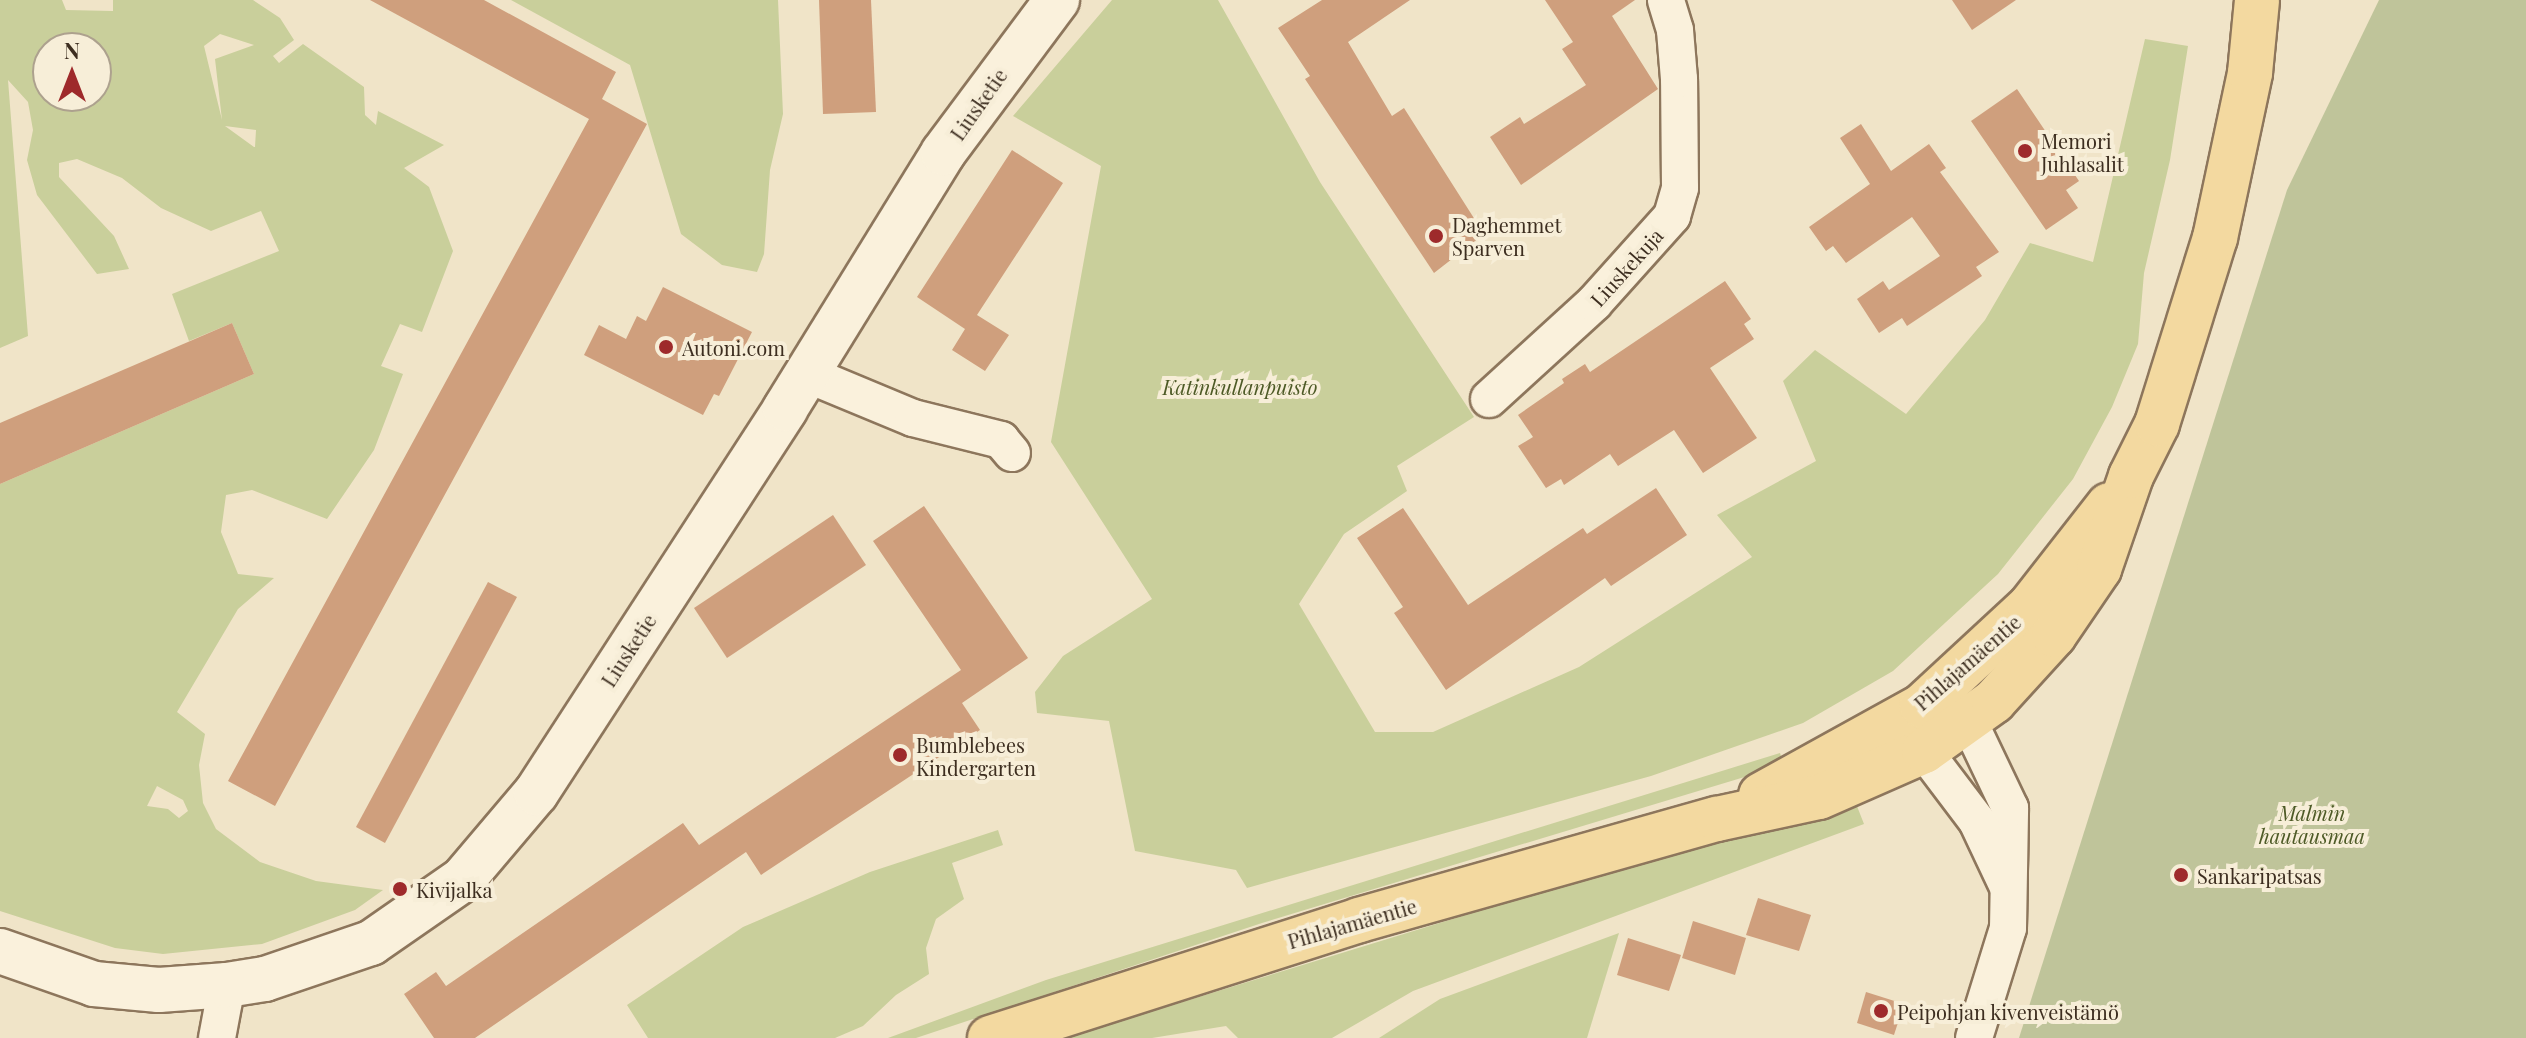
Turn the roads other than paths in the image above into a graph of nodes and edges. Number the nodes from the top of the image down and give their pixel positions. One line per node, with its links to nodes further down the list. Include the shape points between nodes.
1 (1057, 0): 4 (street, Liusketie, via 943,153)
2 (1666, 0): 5 (street, Liuskekuja, via 1675,30 1679,79 1680,188 1672,216 1594,303)
3 (2257, 0): 7 (main road, Pihlajamäentie, via 2250,73 2215,238 2157,424)
4 (807, 374): 6 (street, via 913,418 1001,440); 14 (street, Liusketie, via 536,793 493,847 440,898 371,943 265,979)
5 (1489, 399)
6 (1012, 453)
7 (2131, 476): 8 (main road, Pihlajamäentie, via 2030,606); 9 (main road, Pihlajamäentie, via 2099,569 2054,635 1994,701)
8 (1922, 706): 9 (street); 10 (street); 11 (main road, Pihlajamäentie)
9 (1968, 720): 10 (main road, Pihlajamäentie); 12 (street, via 2010,808)
10 (1924, 751): 11 (main road, Pihlajamäentie, via 1819,797); 12 (street, via 1977,821)
11 (1717, 819): 16 (main road, Pihlajamäentie, via 1359,920)
12 (2008, 887): 17 (street, via 2008,928)
13 (0, 951): 14 (street, Liusketie, via 94,984 159,990)
14 (227, 985): 15 (street)
15 (217, 1038)
16 (990, 1038)
17 (1974, 1038)

